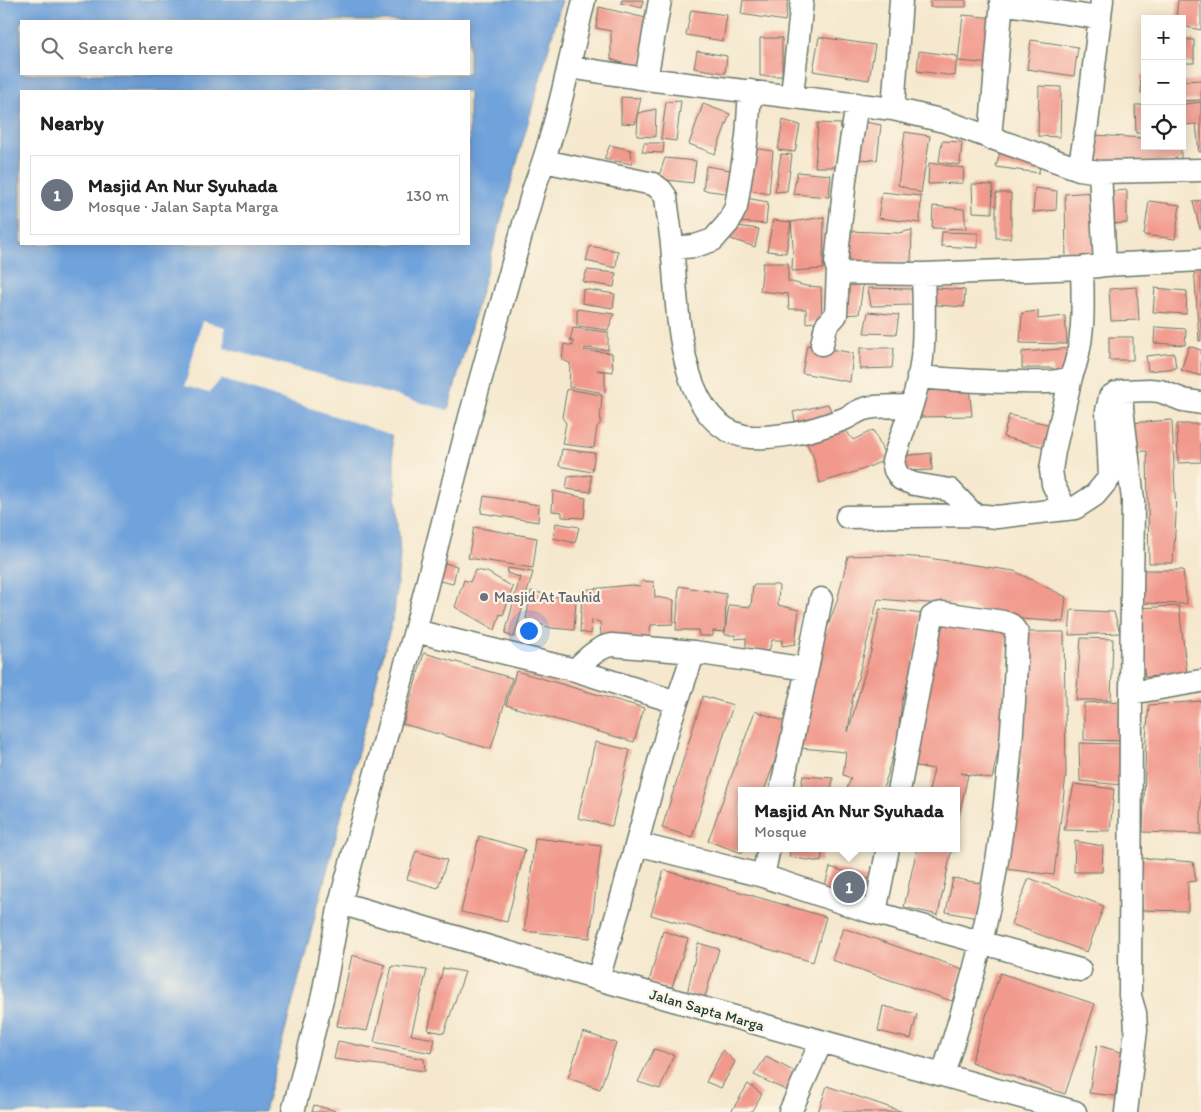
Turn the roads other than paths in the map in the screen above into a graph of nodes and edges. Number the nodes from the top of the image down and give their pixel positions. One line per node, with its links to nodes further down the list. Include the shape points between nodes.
1 (584, 0): 7 (street)
2 (660, 0): 8 (street)
3 (802, 0): 10 (street)
4 (902, 0): 12 (street)
5 (1002, 1): 6 (street); 13 (street)
6 (1100, 9): 16 (street, via 1087,124)
7 (569, 67): 8 (street); 14 (street)
8 (646, 79): 9 (street)
9 (750, 91): 10 (street); 17 (street, via 747,137 736,207 728,223 713,240)
10 (792, 96): 11 (street)
11 (857, 104): 12 (street); 21 (street, via 845,180)
12 (893, 109): 13 (street, via 944,121)
13 (990, 138): 16 (street)
14 (544, 160): 17 (street, via 653,184 666,197); 33 (street, via 470,417)
15 (1201, 170): 16 (street)
16 (1089, 171): 19 (street)
17 (673, 248): 28 (street, via 680,330 689,377 714,420 744,436 795,434 829,425 864,409)
18 (1201, 260): 19 (street)
19 (1105, 265): 20 (street)
20 (1082, 268): 22 (street); 25 (street, via 1080,351)
21 (838, 270): 22 (street, via 843,273); 23 (street, via 836,315 826,326)
22 (923, 274): 24 (street, via 924,326)
23 (822, 344)
24 (918, 377): 25 (street, via 984,382 1060,382); 28 (street)
25 (1071, 377): 29 (street, via 1051,470)
26 (1122, 391): 27 (street, via 1160,391); 29 (street, via 1110,397 1107,411 1110,477 1095,495 1075,508); 38 (street, via 1133,500)
27 (1201, 403)
28 (910, 406): 30 (street, via 892,462 895,470 901,479 914,484 950,490)
29 (1064, 510): 30 (street)
30 (974, 515): 31 (street)
31 (847, 516)
32 (821, 599): 35 (street)
33 (415, 631): 36 (street); 46 (street)
34 (694, 652): 35 (street); 36 (street, via 605,646); 39 (street)
35 (807, 669): 40 (street)
36 (575, 670): 39 (street)
37 (1201, 681): 38 (street)
38 (1131, 693): 56 (street, via 1130,996 1136,1030)
39 (676, 702): 42 (street)
40 (782, 787)
41 (900, 787): 48 (street, via 932,617 944,613 1011,625 1017,633 1012,745 998,859)
42 (637, 844): 45 (street); 50 (street)
43 (768, 852): 45 (street)
44 (887, 852): 47 (street)
45 (763, 876): 47 (street)
46 (340, 903): 50 (street, Jalan Sapta Marga); 53 (street, via 323,994)
47 (875, 912): 48 (street)
48 (981, 943): 49 (street); 52 (street)
49 (1080, 970)
50 (598, 979): 51 (street, Jalan Sapta Marga)
51 (821, 1042): 52 (street, Jalan Sapta Marga); 54 (street)
52 (943, 1075): 55 (street, Jalan Sapta Marga)
53 (292, 1112)
54 (790, 1112)
55 (1075, 1112)
56 (1126, 1112)

